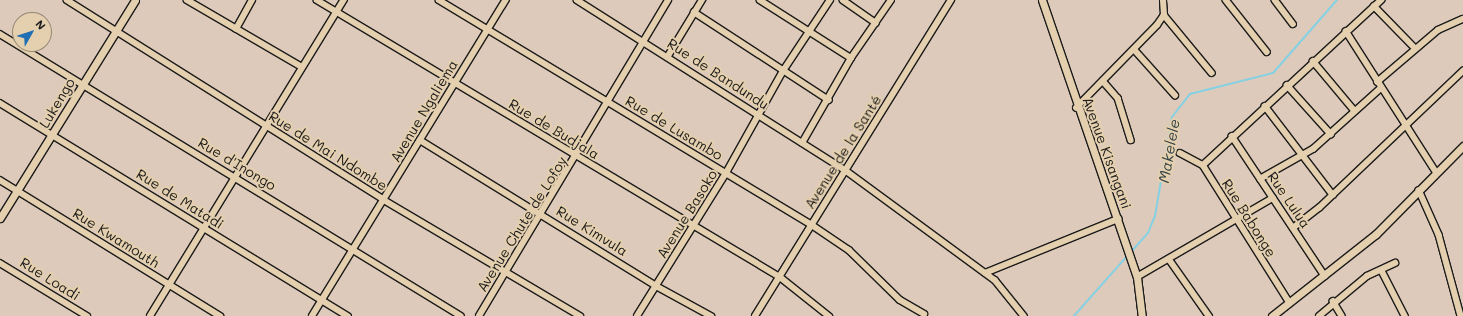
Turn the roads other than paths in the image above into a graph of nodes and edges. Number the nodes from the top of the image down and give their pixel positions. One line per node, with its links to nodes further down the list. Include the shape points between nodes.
1 (67, 0): 31 (street, Rue de Mai Ndombe)
2 (135, 0): 31 (street, Lukengo)
3 (187, 0): 30 (street)
4 (252, 0): 30 (street)
5 (317, 0): 24 (street, Rue de Budjala)
6 (344, 0): 24 (street)
7 (439, 0): 32 (street, Rue de Lusambo)
8 (506, 0): 32 (street, Avenue Ngaliema)
9 (578, 0): 22 (street, Rue de Bandundu)
10 (668, 0): 36 (street, Avenue Chute de Lofoy)
11 (702, 0): 25 (street)
12 (760, 0): 33 (street)
13 (830, 0): 33 (street, Avenue Basoko)
14 (843, 0): 28 (street)
15 (891, 0): 28 (street)
16 (951, 0): 74 (street, Avenue de la Santé)
17 (1042, 0): 58 (street, Avenue Kisangani)
18 (1163, 0): 26 (street)
19 (1226, 0): 39 (street)
20 (1275, 0): 29 (street)
21 (1381, 0): 23 (street)
22 (588, 3): 36 (street, Rue de Bandundu)
23 (1374, 6): 34 (street); 37 (street)
24 (336, 12): 43 (street); 49 (street, Rue de Budjala)
25 (694, 12): 40 (street); 44 (street)
26 (1164, 15): 38 (street); 46 (street)
27 (1463, 19): 37 (street, via 1438,30)
28 (876, 23): 41 (street)
29 (1293, 24)
30 (236, 29): 43 (street)
31 (117, 30): 51 (street, Lukengo); 62 (street, Rue de Mai Ndombe)
32 (488, 30): 49 (street, Avenue Ngaliema); 56 (street, Rue de Lusambo)
33 (808, 31): 41 (street); 44 (street, Avenue Basoko)
34 (1346, 31): 42 (street); 48 (street)
35 (0, 34): 51 (street, Rue d'Inongo)
36 (645, 42): 40 (street, Rue de Bandundu); 56 (street, Avenue Chute de Lofoy)
37 (1415, 48): 48 (street)
38 (1134, 50): 47 (street); 53 (street)
39 (1267, 52)
40 (668, 56): 60 (street, Rue de Bandundu)
41 (851, 58): 54 (street)
42 (1313, 61): 50 (street); 59 (street)
43 (302, 67): 62 (street)
44 (783, 71): 54 (street); 60 (street, Avenue Basoko)
45 (1463, 71): 61 (street)
46 (1212, 73)
47 (1103, 80): 58 (street); 67 (street, via 1118,98)
48 (1377, 82): 52 (street)
49 (454, 84): 66 (street, Avenue Ngaliema); 72 (street, Rue de Budjala)
50 (1288, 85): 57 (street); 63 (street)
51 (82, 86): 64 (street, Lukengo); 77 (street, Rue d'Inongo)
52 (1381, 88): 59 (street); 61 (street)
53 (1175, 95)
54 (829, 100): 68 (street)
55 (0, 103): 64 (street, Rue de Matadi)
56 (609, 103): 72 (street, Avenue Chute de Lofoy); 76 (street, Rue de Lusambo)
57 (1264, 106): 65 (street); 71 (street)
58 (1076, 108): 87 (street, Avenue Kisangani)
59 (1356, 111): 63 (street)
60 (758, 114): 68 (street, Rue de Bandundu); 76 (street, Avenue Basoko)
61 (1404, 126): 75 (street); 82 (street)
62 (267, 127): 77 (street); 84 (street, Rue de Mai Ndombe)
63 (1331, 134): 71 (street)
64 (53, 135): 81 (street, Lukengo); 92 (street, Rue de Matadi)
65 (1232, 136): 73 (street); 78 (street, Rue Lulua)
66 (420, 140): 84 (street, Avenue Ngaliema); 85 (street, Rue Kimvula)
67 (1131, 140)
68 (802, 143): 74 (street, Rue de Bandundu)
69 (1463, 146): 75 (street)
70 (1180, 153): 73 (street, Rue Babonge)
71 (1302, 156): 78 (street); 82 (street)
72 (578, 157): 85 (street, Avenue Chute de Lofoy); 90 (street, Rue de Budjala)
73 (1203, 166): 88 (street, Rue Babonge)
74 (845, 170): 89 (street, Avenue de la Santé); 99 (street, Rue de Bandundu)
75 (1436, 172): 80 (street)
76 (726, 173): 89 (street, Rue de Lusambo); 90 (street, Avenue Basoko)
77 (234, 176): 92 (street); 93 (street, Rue d'Inongo)
78 (1260, 179): 83 (street, Rue Lulua)
79 (0, 180): 81 (street, Rue Kwamouth)
80 (1419, 190): 100 (street, via 1376,234); 128 (street, via 1439,235)
81 (18, 191): 86 (street, Lukengo); 103 (street, Rue Kwamouth)
82 (1333, 195): 91 (street)
83 (1273, 198): 88 (street); 91 (street, Rue Lulua)
84 (384, 200): 93 (street, Avenue Ngaliema); 97 (street, Rue de Mai Ndombe)
85 (543, 214): 97 (street, Avenue Chute de Lofoy); 104 (street, Rue Kimvula)
86 (0, 218)
87 (1118, 219): 99 (street); 102 (street, Avenue Kisangani)
88 (1236, 220): 94 (street); 107 (street, Rue Babonge)
89 (812, 225): 101 (street, Avenue de la Santé); 108 (street, Rue de Lusambo, via 849,250 887,288)
90 (692, 226): 101 (street, Rue de Budjala); 104 (street, Avenue Basoko)
91 (1293, 228): 100 (street, Rue Lulua)
92 (204, 229): 103 (street); 105 (street, Rue de Matadi)
93 (352, 250): 105 (street, Avenue Ngaliema); 114 (street, Rue d'Inongo)
94 (1169, 259): 102 (street); 123 (street)
95 (0, 262): 109 (street, Rue Loadi)
96 (1395, 263): 98 (street)
97 (506, 270): 115 (street, Avenue Chute de Lofoy); 116 (street, Rue de Mai Ndombe)
98 (1382, 271): 106 (street, via 1367,276); 127 (street)
99 (985, 273): 121 (street, Rue de Bandundu)
100 (1325, 276): 107 (street)
101 (780, 277): 119 (street, Avenue de la Santé); 120 (street, Rue de Budjala)
102 (1137, 277): 122 (street, Avenue Kisangani)
103 (170, 286): 110 (street); 111 (street, Rue Kwamouth)
104 (656, 286): 117 (street, Avenue Basoko); 118 (street, Rue Kimvula)
105 (322, 300): 112 (street, Avenue Ngaliema); 113 (street, Rue de Matadi)
106 (1333, 301): 125 (street); 126 (street)
107 (1290, 303): 124 (street)
108 (924, 314)
109 (87, 316)
110 (150, 316)
111 (220, 316)
112 (312, 316)
113 (348, 316)
114 (461, 316)
115 (479, 316)
116 (580, 316)
117 (637, 316)
118 (711, 316)
119 (755, 316)
120 (829, 316)
121 (1024, 316)
122 (1142, 316)
123 (1209, 316)
124 (1272, 316)
125 (1320, 316)
126 (1342, 316)
127 (1405, 316)
128 (1461, 316)

